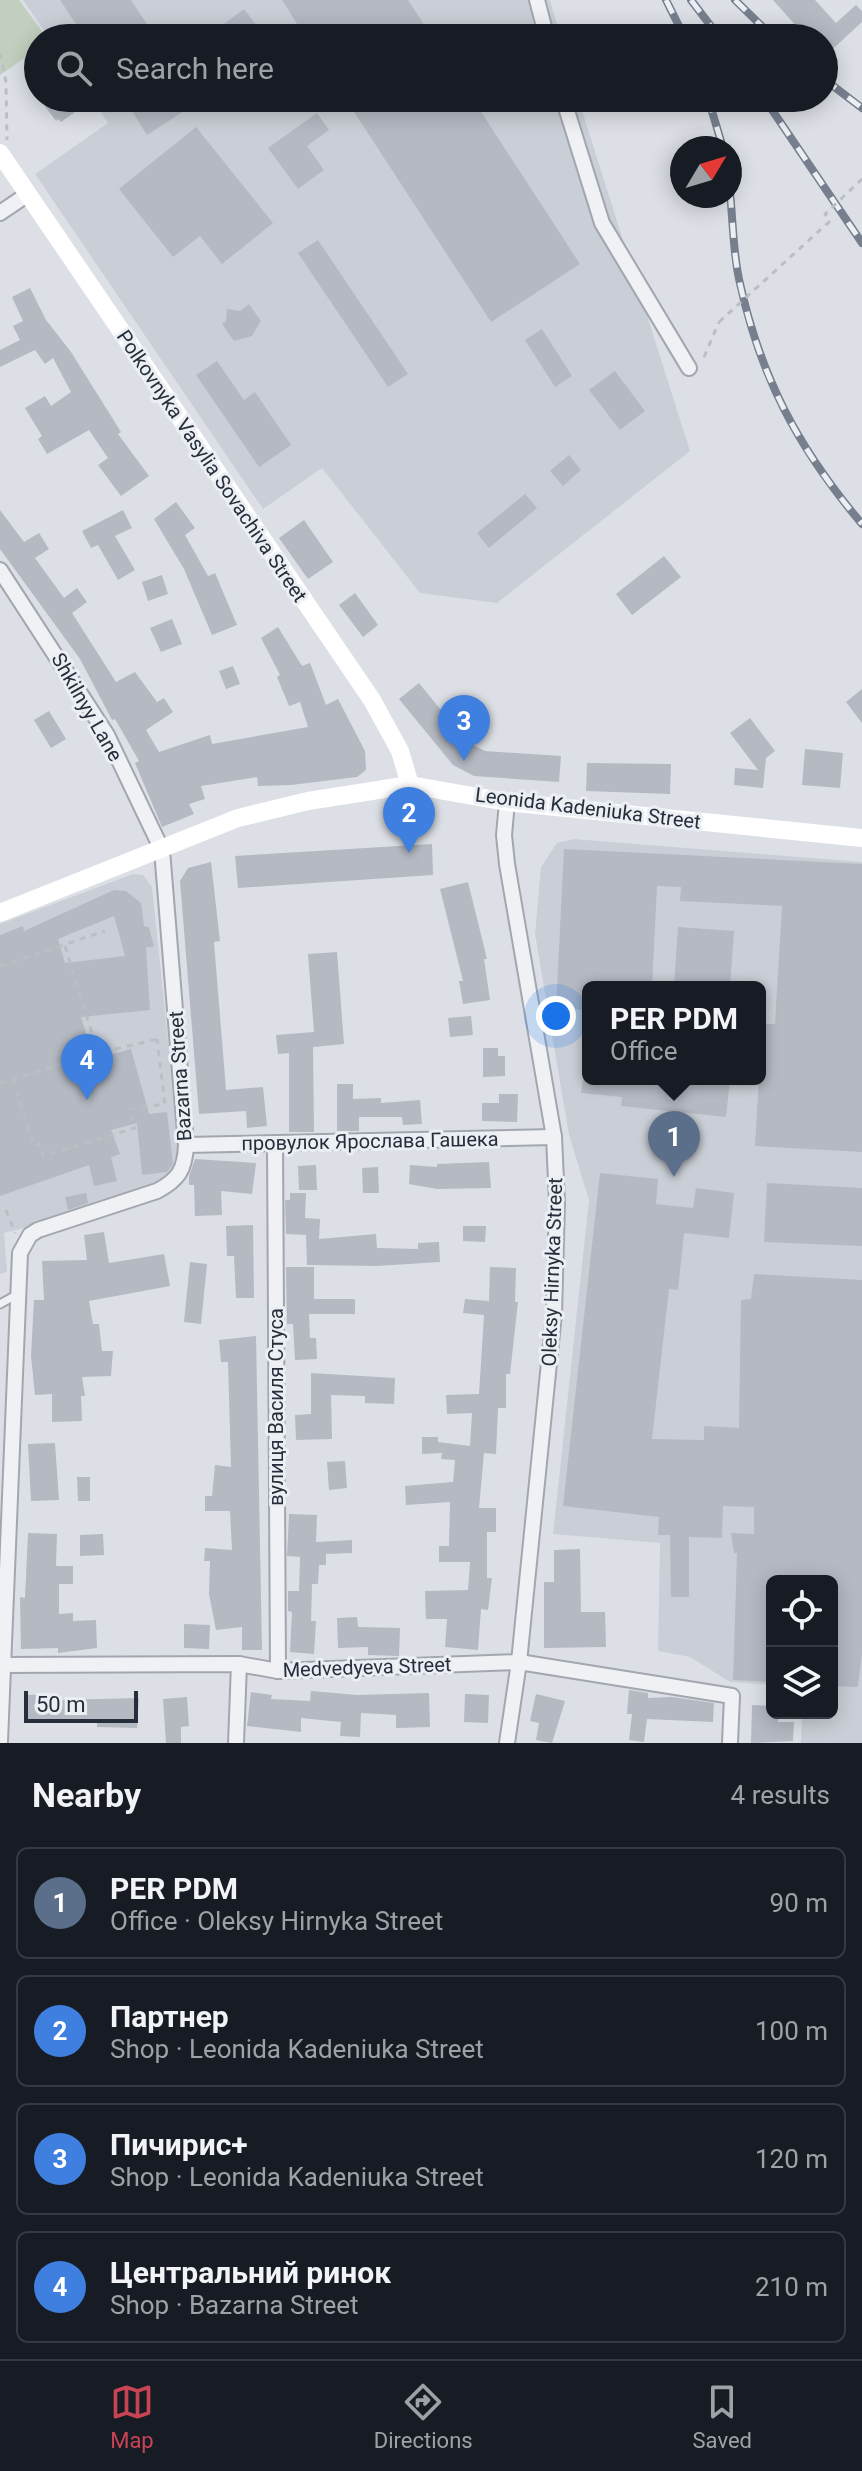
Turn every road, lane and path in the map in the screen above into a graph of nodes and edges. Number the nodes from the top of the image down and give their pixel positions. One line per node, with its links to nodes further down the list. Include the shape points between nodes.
1 (537, 0): 2 (street)
2 (543, 24)
3 (0, 53): 5 (path, via 6,82)
4 (567, 112): 10 (street, via 602,223)
5 (4, 159): 7 (street, Polkovnyka Vasylia Sovachiva Street)
6 (862, 179): 9 (path, bridge, via 825,214 830,221 719,322)
7 (28, 194): 8 (street); 12 (street, Polkovnyka Vasylia Sovachiva Street, via 372,700 396,741)
8 (0, 213)
9 (704, 357)
10 (689, 368)
11 (0, 570): 15 (street, Shkilnyy Lane, via 107,735)
12 (410, 785): 13 (street, Leonida Kadeniuka Street); 15 (street, Leonida Kadeniuka Street, via 238,818)
13 (507, 802): 14 (street, Leonida Kadeniuka Street); 25 (street, Oleksy Hirnyka Street, via 507,864)
14 (862, 838)
15 (162, 850): 16 (street, Leonida Kadeniuka Street); 20 (street, Bazarna Street)
16 (0, 913)
17 (105, 931): 18 (path)
18 (65, 946): 19 (path); 22 (path)
19 (0, 966)
20 (178, 1038): 21 (path); 27 (street, Bazarna Street)
21 (157, 1039): 22 (path); 23 (path, via 165,1104 130,1109 135,1128 43,1156 39,1144 34,1146)
22 (98, 1053): 23 (path)
23 (13, 1079): 24 (path)
24 (0, 1083)
25 (554, 1137): 26 (street, провулок Ярослава Гашека); 32 (street, Oleksy Hirnyka Street, via 554,1313)
26 (275, 1143): 27 (street, провулок Ярослава Гашека); 35 (street, вулиця Василя Стуса)
27 (186, 1145): 29 (street, Bazarna Street, via 185,1165 174,1182 52,1223)
28 (6, 1210): 29 (path)
29 (23, 1244): 30 (street)
30 (18, 1294): 31 (lane); 34 (street)
31 (0, 1304)
32 (519, 1662): 35 (street, Medvedyeva Street); 38 (street, Oleksy Hirnyka Street); 39 (street, Medvedyeva Street, via 732,1696)
33 (239, 1664): 34 (street, Medvedyeva Street); 35 (street, Medvedyeva Street); 37 (street)
34 (2, 1666): 36 (street)
35 (278, 1671)
36 (0, 1741)
37 (236, 1743)
38 (507, 1743)
39 (730, 1743)

